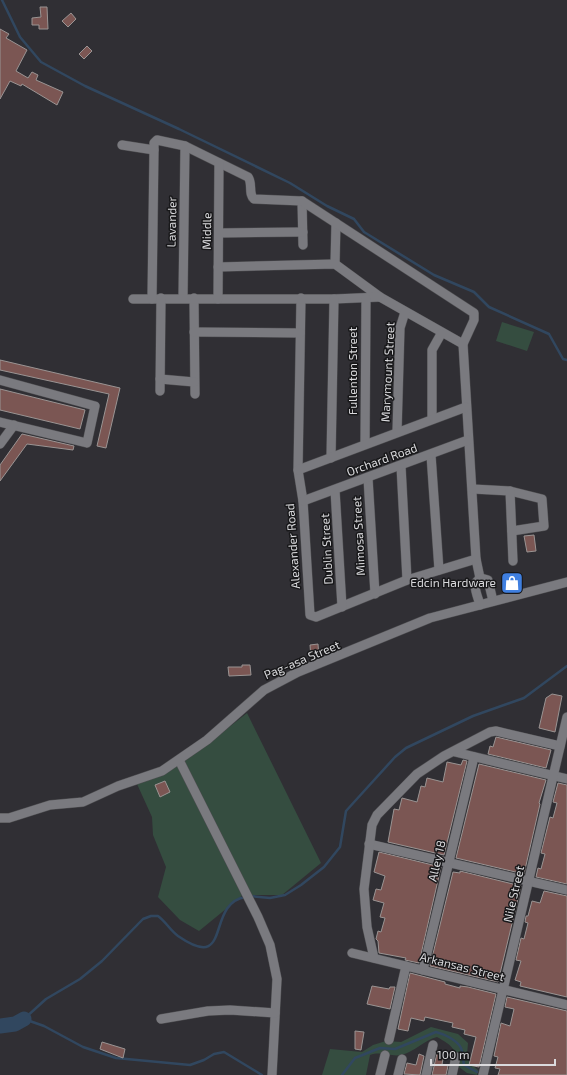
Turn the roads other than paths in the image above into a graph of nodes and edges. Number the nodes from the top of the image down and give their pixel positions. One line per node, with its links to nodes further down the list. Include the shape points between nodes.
1 (122, 145): 3 (street)
2 (185, 146): 3 (street, via 157,140 154,143); 4 (street); 13 (street, Lavander)
3 (154, 150): 17 (street)
4 (219, 163): 5 (street, via 250,179 251,196 254,199); 8 (street, Middle)
5 (302, 201): 6 (street); 7 (street)
6 (336, 223): 10 (street); 25 (street, via 474,313 474,320)
7 (303, 232): 8 (street); 9 (street)
8 (219, 233): 11 (street, Middle)
9 (303, 245)
10 (335, 264): 11 (street); 12 (street)
11 (218, 267): 18 (street, Middle)
12 (380, 297): 20 (street); 21 (street)
13 (183, 298): 14 (street); 17 (street)
14 (194, 298): 18 (street); 22 (street)
15 (301, 298): 18 (street); 19 (street); 23 (street, Alexander Road)
16 (133, 299): 17 (street)
17 (156, 299): 26 (street)
18 (218, 299)
19 (334, 299): 20 (street); 40 (street)
20 (366, 299): 38 (street, Fullenton Street)
21 (405, 312): 24 (street); 35 (street, Marymount Street, via 400,328)
22 (194, 332): 23 (street); 28 (street)
23 (300, 333): 42 (street, Alexander Road)
24 (441, 334): 25 (street); 32 (street, via 432,350)
25 (463, 344): 31 (street)
26 (160, 379): 28 (street); 29 (street)
27 (0, 380): 34 (street, via 96,406 87,443)
28 (194, 382): 30 (street)
29 (160, 391)
30 (195, 394)
31 (466, 407): 32 (street); 36 (street)
32 (432, 418): 35 (street)
33 (0, 422): 34 (street)
34 (14, 425): 37 (street)
35 (397, 432): 38 (street)
36 (468, 440): 39 (street, Orchard Road); 44 (street)
37 (0, 444)
38 (365, 444): 40 (street)
39 (431, 455): 41 (street, Orchard Road); 51 (street)
40 (331, 458): 42 (street)
41 (401, 466): 43 (street, Orchard Road); 53 (street)
42 (298, 470): 47 (street, Alexander Road)
43 (368, 478): 45 (street, Orchard Road); 55 (street, Mimosa Street)
44 (473, 489): 46 (street); 49 (street)
45 (335, 490): 47 (street, Orchard Road); 58 (street, Dublin Street)
46 (510, 491): 48 (street); 48 (street, via 542,499 544,524 542,528)
47 (303, 501): 58 (street, Alexander Road, via 311,616 316,617)
48 (512, 531): 50 (street)
49 (476, 559): 51 (street, Alexander Road); 52 (street)
50 (513, 561)
51 (439, 570): 53 (street, Alexander Road)
52 (480, 578): 56 (street, via 488,580); 57 (street, via 474,584)
53 (407, 580): 55 (street, Alexander Road)
54 (567, 582): 56 (street, Pag-asa Street)
55 (375, 594): 58 (street, Alexander Road)
56 (493, 601): 57 (street, Pag-asa Street)
57 (480, 604): 63 (street, Pag-asa Street, via 430,618 298,672 264,690 207,740)
58 (342, 607)
59 (567, 721): 60 (street, Nile Street)
60 (562, 748): 61 (street, via 496,731); 64 (street, Nile Street)
61 (455, 752): 62 (street); 67 (street, via 444,756 417,774 377,816 372,825)
62 (474, 757): 64 (street); 68 (street, Alley 18)
63 (179, 760): 66 (street, Pag-asa Street, via 162,771 82,802 50,806 9,818); 77 (street, via 270,945 276,972)
64 (553, 775): 65 (street); 69 (street, Nile Street)
65 (567, 779)
66 (0, 818)
67 (369, 844): 68 (street); 72 (street, via 364,889 367,927)
68 (449, 863): 69 (street); 74 (street, Alley 18)
69 (528, 881): 70 (street); 75 (street, Nile Street)
70 (567, 890)
71 (352, 953): 72 (street, Arkansas Street)
72 (374, 958): 73 (street, Arkansas Street)
73 (406, 966): 74 (street, Arkansas Street); 79 (street)
74 (423, 970): 75 (street, Arkansas Street)
75 (503, 990): 76 (street, Arkansas Street); 90 (street, Nile Street)
76 (567, 1005)
77 (275, 1013): 78 (street, via 208,1011); 85 (street)
78 (161, 1019)
79 (389, 1040)
80 (433, 1045): 88 (street)
81 (385, 1055): 84 (street)
82 (456, 1057): 89 (street)
83 (402, 1060): 87 (street)
84 (380, 1073): 86 (street)
85 (272, 1074)
86 (392, 1075)
87 (398, 1075)
88 (426, 1075)
89 (452, 1075)
90 (483, 1075)

